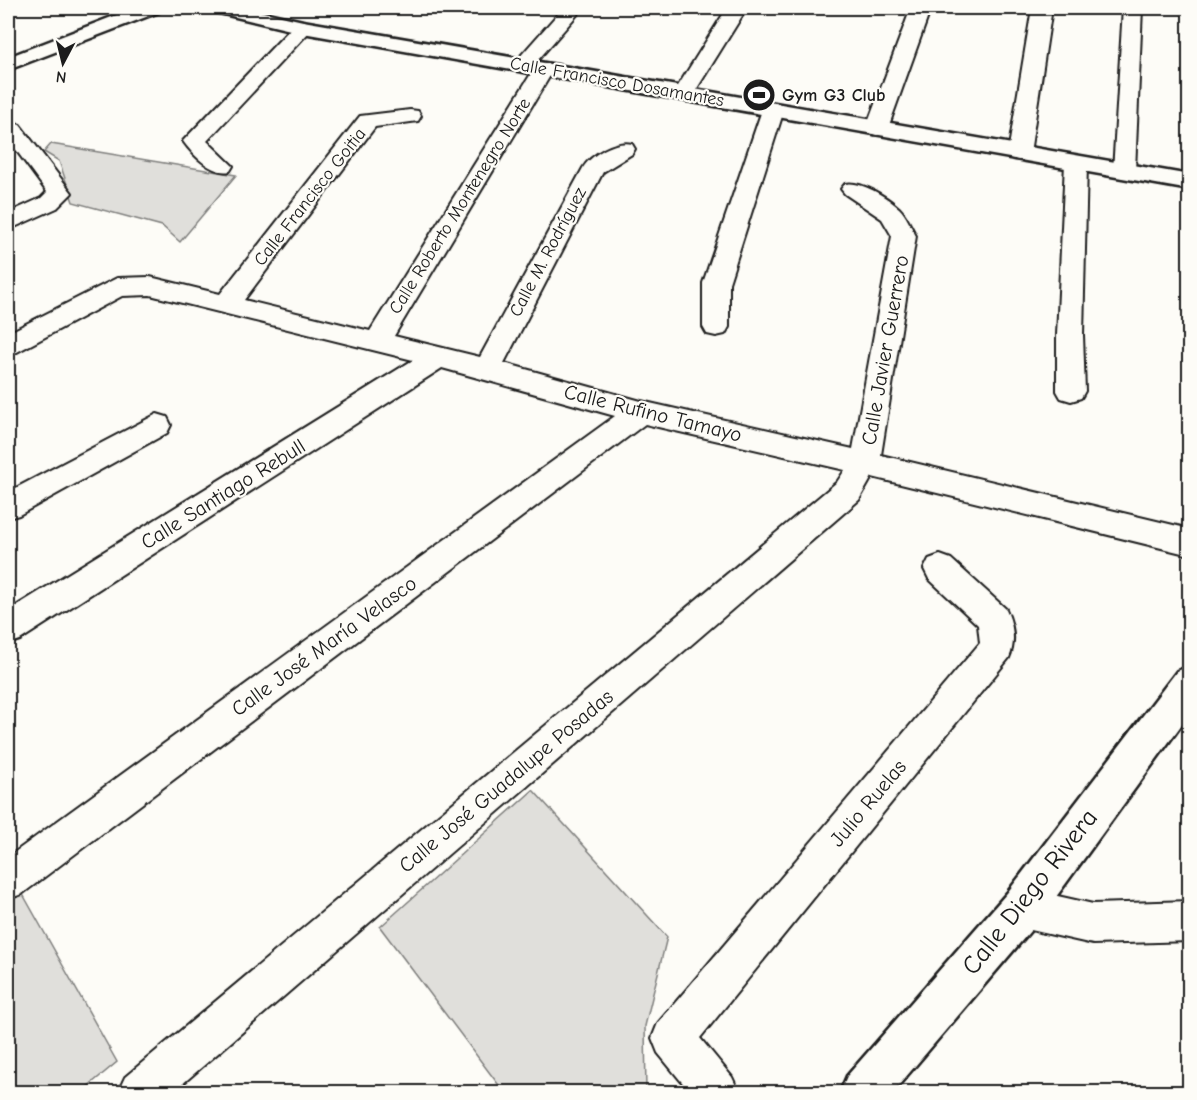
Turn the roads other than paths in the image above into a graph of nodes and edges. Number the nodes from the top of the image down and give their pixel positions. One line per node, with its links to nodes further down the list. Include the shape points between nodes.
1 (152, 8): 9 (street)
2 (222, 8): 8 (street, Calle Francisco Dosamantes)
3 (573, 8): 10 (street, Calle Roberto Montenegro Norte)
4 (737, 8): 11 (street)
5 (921, 8): 15 (street)
6 (1042, 8): 17 (street)
7 (1132, 8): 20 (street)
8 (303, 27): 10 (street, Calle Francisco Dosamantes); 19 (street, via 194,141)
9 (8, 64)
10 (534, 66): 11 (street, Calle Francisco Dosamantes); 26 (street, Calle Roberto Montenegro Norte)
11 (684, 94): 12 (street, Calle Francisco Dosamantes)
12 (773, 110): 15 (street, Calle Francisco Dosamantes); 25 (street, via 716,283)
13 (410, 116): 24 (street, Calle Francisco Goitia, via 368,122)
14 (8, 128): 23 (street, via 60,193 49,203)
15 (876, 128): 17 (street, Calle Francisco Dosamantes)
16 (624, 149): 29 (street, Calle M. Rodríguez, via 594,168)
17 (1019, 153): 18 (street, Calle Francisco Dosamantes)
18 (1076, 163): 20 (street, Calle Francisco Dosamantes); 30 (street)
19 (222, 166)
20 (1124, 171): 21 (street, Calle Francisco Dosamantes)
21 (1190, 183)
22 (853, 189): 33 (street, Calle Javier Guerrero, via 891,214 904,236)
23 (8, 222)
24 (226, 305): 26 (street, Calle Rufino Tamayo); 27 (street, Calle Rufino Tamayo, via 150,286 117,288)
25 (716, 327)
26 (376, 343): 28 (street, Calle Rufino Tamayo)
27 (8, 345)
28 (439, 357): 29 (street, Calle Rufino Tamayo); 37 (street, Calle Santiago Rebull)
29 (487, 369): 31 (street, Calle Rufino Tamayo)
30 (1071, 391)
31 (641, 412): 33 (street, Calle Rufino Tamayo); 39 (street, Calle José María Velasco)
32 (157, 425): 34 (street)
33 (865, 463): 35 (street, Calle Rufino Tamayo); 42 (street, Calle José Guadalupe Posadas, via 848,491)
34 (8, 506)
35 (1190, 542)
36 (940, 569): 43 (street, Julio Ruelas, via 994,619 997,647 673,1038)
37 (8, 629)
38 (1190, 684): 40 (street, Calle Diego Rivera)
39 (8, 880)
40 (1023, 909): 41 (street, via 1093,924); 44 (street, Calle Diego Rivera)
41 (1190, 921)
42 (140, 1092)
43 (717, 1092)
44 (863, 1092)

